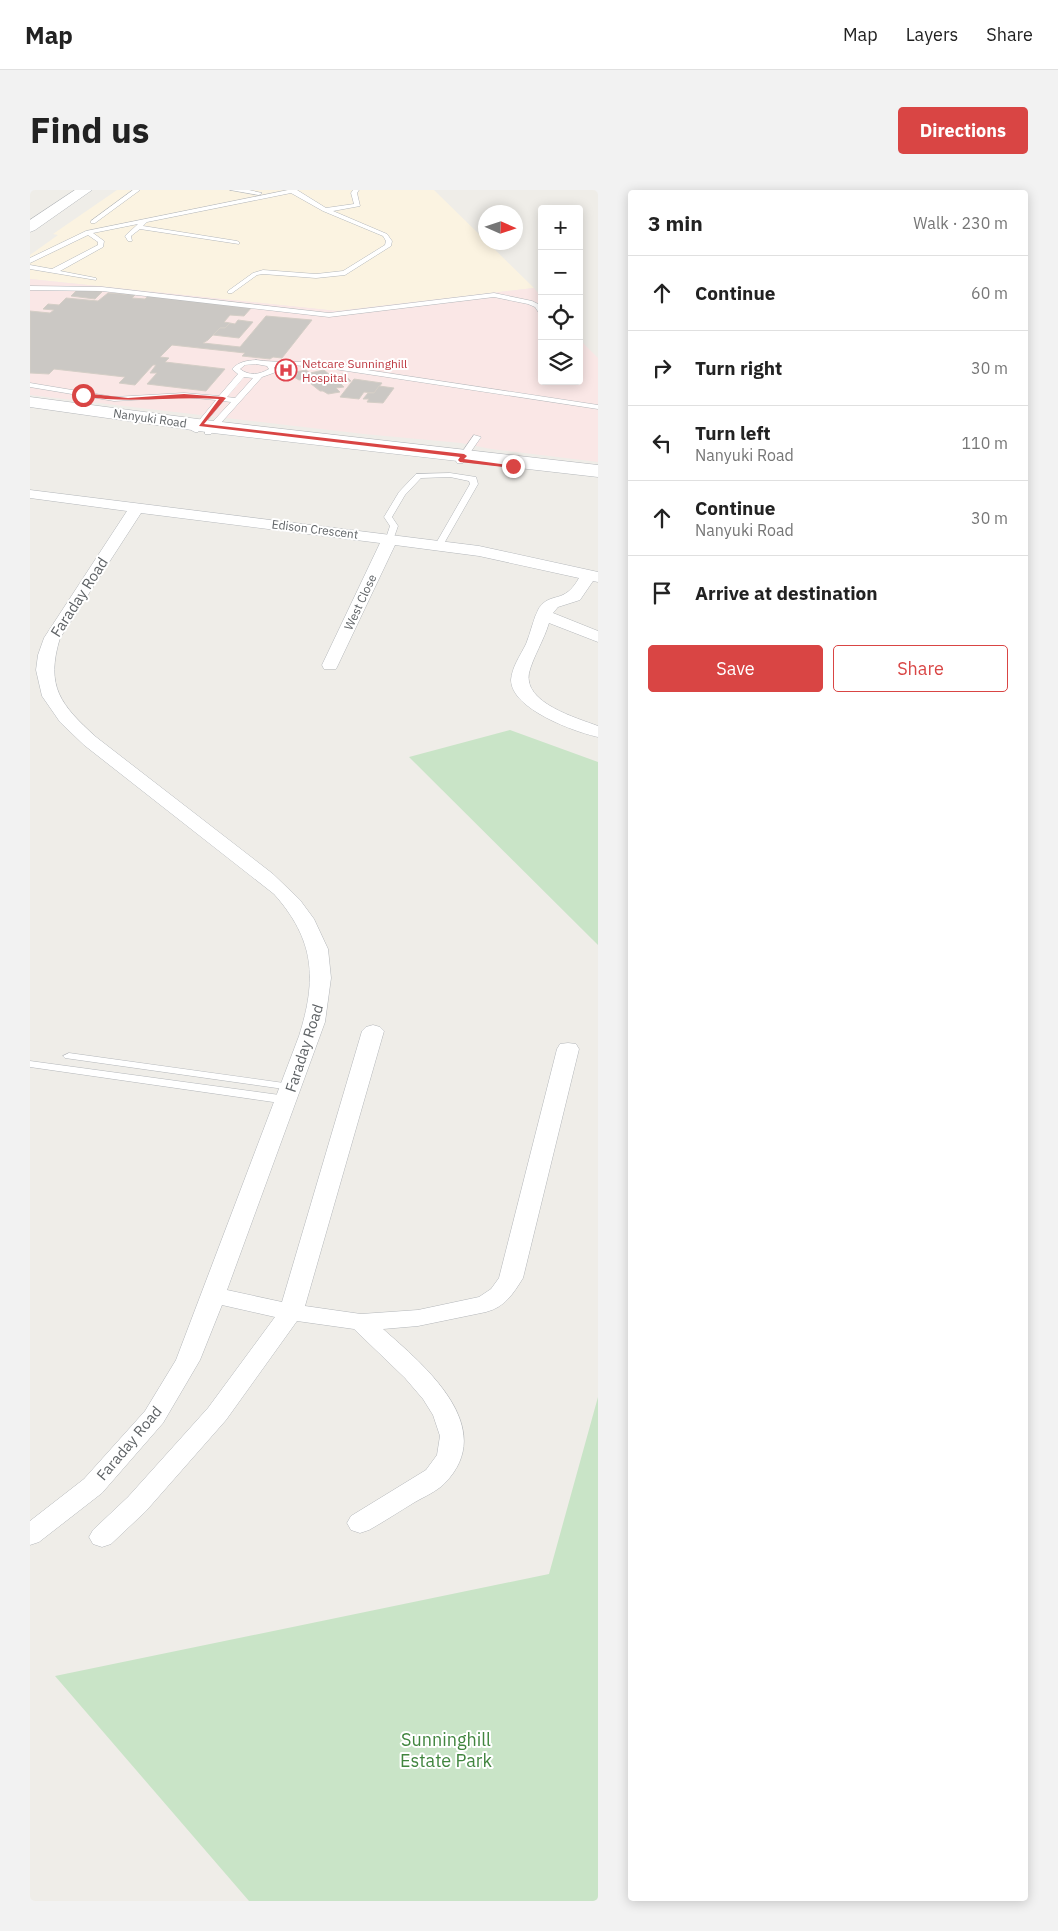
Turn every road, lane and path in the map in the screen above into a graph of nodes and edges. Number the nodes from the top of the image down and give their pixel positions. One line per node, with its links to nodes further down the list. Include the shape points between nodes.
1 (85, 190): 10 (main road)
2 (137, 190): 9 (lane)
3 (233, 190): 6 (lane)
4 (293, 190): 6 (lane); 7 (lane)
5 (356, 190): 7 (lane, via 358,205)
6 (269, 194): 8 (lane)
7 (325, 210): 20 (lane, via 385,235 388,246 345,273 316,276 263,272)
8 (147, 219): 11 (lane); 12 (lane)
9 (93, 222)
10 (30, 227)
11 (139, 227): 13 (lane, via 128,236); 14 (lane)
12 (88, 232): 15 (lane); 17 (lane, via 101,241 102,246)
13 (130, 240)
14 (237, 243)
15 (30, 261)
16 (30, 267): 17 (lane)
17 (52, 272): 18 (lane)
18 (94, 278)
19 (30, 288): 21 (lane, via 102,289 329,315 494,295)
20 (230, 292)
21 (538, 306)
22 (272, 365): 23 (lane, via 243,363 236,370); 24 (lane, via 272,371); 29 (lane, via 288,362 321,365)
23 (242, 374): 24 (lane); 26 (lane)
24 (259, 376): 27 (lane)
25 (30, 385): 26 (lane, via 114,399 184,395)
26 (223, 398): 27 (lane); 31 (lane)
27 (236, 400): 31 (lane)
28 (30, 402): 31 (main road, Nanyuki Road)
29 (598, 407)
30 (30, 408): 31 (main road, Nanyuki Road)
31 (204, 428): 33 (main road, Nanyuki Road)
32 (478, 437): 33 (lane)
33 (462, 458): 34 (main road, Nanyuki Road); 35 (main road, Nanyuki Road)
34 (598, 471)
35 (598, 476)
36 (30, 494): 37 (street, Edison Crescent)
37 (136, 508): 38 (street, Edison Crescent); 49 (street, Faraday Road, via 52,638 46,653 44,685 53,703 73,726 251,866 293,905 306,922 319,957 320,1002)
38 (390, 538): 39 (street, Edison Crescent); 39 (lane, via 394,526 388,517 402,494 419,476 450,475 473,479 474,484); 43 (street, West Close)
39 (439, 545): 40 (street, Edison Crescent)
40 (593, 576): 41 (street, via 573,598 551,604)
41 (543, 615): 42 (street); 44 (street, via 520,674 522,693 543,708)
42 (598, 637)
43 (330, 666)
44 (598, 732)
45 (373, 1031): 51 (street)
46 (568, 1049): 52 (street, via 511,1278 500,1295 486,1304 462,1310 418,1318)
47 (69, 1056): 49 (lane)
48 (30, 1064): 49 (lane)
49 (289, 1094): 50 (street, Faraday Road)
50 (213, 1295): 51 (street); 54 (street, Faraday Road, via 188,1360 154,1417 93,1486)
51 (291, 1312): 52 (street); 55 (street, via 217,1414 137,1504)
52 (361, 1322): 53 (street, via 437,1396 452,1431 452,1451 436,1477)
53 (360, 1523)
54 (30, 1535)
55 (102, 1538)

